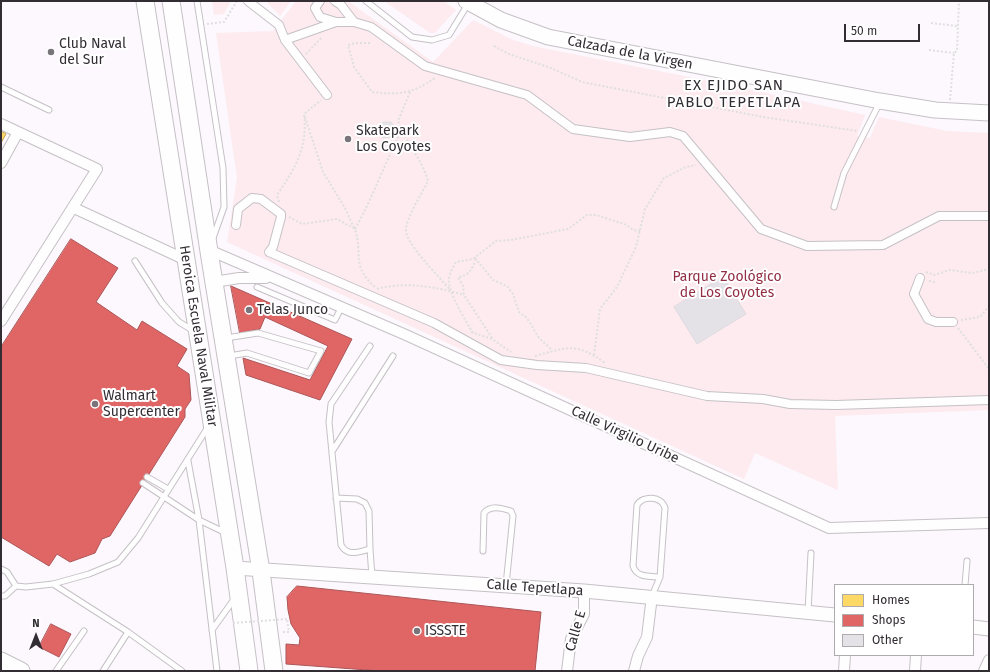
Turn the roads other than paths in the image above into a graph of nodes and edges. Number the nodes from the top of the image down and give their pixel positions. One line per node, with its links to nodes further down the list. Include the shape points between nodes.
1 (171, 1): 12 (main road, Heroica Escuela Naval Militar)
2 (197, 1): 26 (lane, via 223,168 224,207)
3 (248, 1): 11 (street, via 279,25)
4 (320, 1): 9 (street, via 316,8 320,17)
5 (335, 1): 10 (street)
6 (366, 1): 7 (lane, via 412,37 432,40 449,35)
7 (468, 2): 16 (main road, Calzada de la Virgen, via 514,26 548,37)
8 (143, 4): 13 (main road, Heroica Escuela Naval Militar)
9 (336, 22): 10 (street); 11 (street)
10 (354, 22): 24 (street, via 371,27 426,66 526,95 573,129 630,137 670,132 683,136 761,229 807,246 883,245 939,216)
11 (285, 40): 15 (street)
12 (179, 55): 13 (main road); 26 (main road, Heroica Escuela Naval Militar)
13 (153, 60): 27 (main road, Heroica Escuela Naval Militar)
14 (1, 87): 17 (lane)
15 (327, 95)
16 (880, 101): 18 (main road, Calzada de la Virgen, via 949,111); 22 (lane, via 844,173)
17 (48, 110)
18 (989, 113)
19 (1, 124): 20 (street)
20 (18, 132): 21 (street); 23 (street, via 97,168)
21 (1, 163)
22 (834, 207)
23 (74, 208): 27 (street); 34 (street)
24 (989, 216)
25 (236, 225): 41 (street, via 238,209 252,198 261,199 281,214 273,247 269,252 434,323 501,360 586,368 707,396 763,399 790,404)
26 (209, 250): 30 (street, Calle Virgilio Uribe); 31 (main road, Heroica Escuela Naval Militar)
27 (186, 260): 36 (main road, Heroica Escuela Naval Militar)
28 (135, 261): 36 (lane, via 162,303 179,322)
29 (920, 278): 35 (street, via 914,294 928,319 936,322)
30 (274, 279): 31 (street, Calle Virgilio Uribe, via 250,278); 33 (street, Calle Virgilio Uribe)
31 (214, 282): 37 (main road, Heroica Escuela Naval Militar)
32 (257, 287): 33 (lane, via 335,320)
33 (341, 308): 51 (street, Calle Virgilio Uribe, via 406,335 829,528)
34 (1, 322)
35 (953, 322)
36 (198, 333): 42 (main road, Heroica Escuela Naval Militar)
37 (223, 338): 39 (main road, Heroica Escuela Naval Militar); 39 (lane, via 258,333 321,351 309,373 247,353)
38 (370, 346): 43 (lane, via 331,404 329,422)
39 (226, 356): 59 (main road, Heroica Escuela Naval Militar)
40 (393, 356): 43 (lane)
41 (989, 400)
42 (212, 421): 44 (lane); 52 (main road, Heroica Escuela Naval Militar)
43 (333, 450): 49 (lane)
44 (188, 460): 47 (lane); 50 (lane)
45 (147, 477): 47 (lane)
46 (143, 483): 48 (lane)
47 (168, 489): 48 (lane)
48 (164, 496): 50 (lane); 62 (lane, via 138,538 118,562 89,574)
49 (336, 498): 53 (lane, via 357,499 365,503 369,511); 53 (lane, via 340,545 350,554)
50 (199, 520): 52 (lane); 75 (lane)
51 (989, 523)
52 (230, 535): 57 (main road, Heroica Escuela Naval Militar)
53 (370, 549): 60 (lane)
54 (483, 551): 65 (lane, via 484,513 492,508 511,511 513,516)
55 (811, 553): 71 (lane)
56 (967, 561): 63 (lane)
57 (235, 568): 59 (street, Calle Tepetlapa); 67 (main road, Heroica Escuela Naval Militar)
58 (1, 569): 64 (lane, via 7,572)
59 (262, 571): 60 (street, Calle Tepetlapa); 88 (main road, Heroica Escuela Naval Militar)
60 (372, 577): 65 (street, Calle Tepetlapa)
61 (660, 577): 61 (lane, via 639,575 635,572 637,505 645,498 659,500 664,503 665,508); 69 (lane)
62 (53, 584): 64 (lane, via 26,588); 77 (lane)
63 (965, 584)
64 (16, 586): 68 (lane)
65 (506, 586): 66 (street, Calle Tepetlapa)
66 (584, 591): 69 (street, Calle Tepetlapa); 89 (street, Calle E, via 584,614 571,639)
67 (238, 594): 75 (lane); 87 (main road, Heroica Escuela Naval Militar)
68 (3, 596): 70 (lane)
69 (652, 596): 71 (street, Calle Tepetlapa); 90 (street, via 647,637)
70 (1, 602)
71 (808, 612): 72 (street, Calle Tepetlapa)
72 (834, 614)
73 (974, 627): 74 (street)
74 (989, 628)
75 (212, 630): 86 (lane)
76 (84, 631): 83 (lane)
77 (128, 632): 84 (lane); 85 (lane)
78 (845, 656): 91 (street)
79 (916, 656): 92 (street)
80 (989, 660): 93 (street)
81 (1, 661): 82 (main road)
82 (21, 671)
83 (56, 671)
84 (103, 671)
85 (182, 671)
86 (217, 671)
87 (249, 671)
88 (274, 671)
89 (567, 671)
90 (634, 671)
91 (844, 671)
92 (915, 671)
93 (984, 671)

